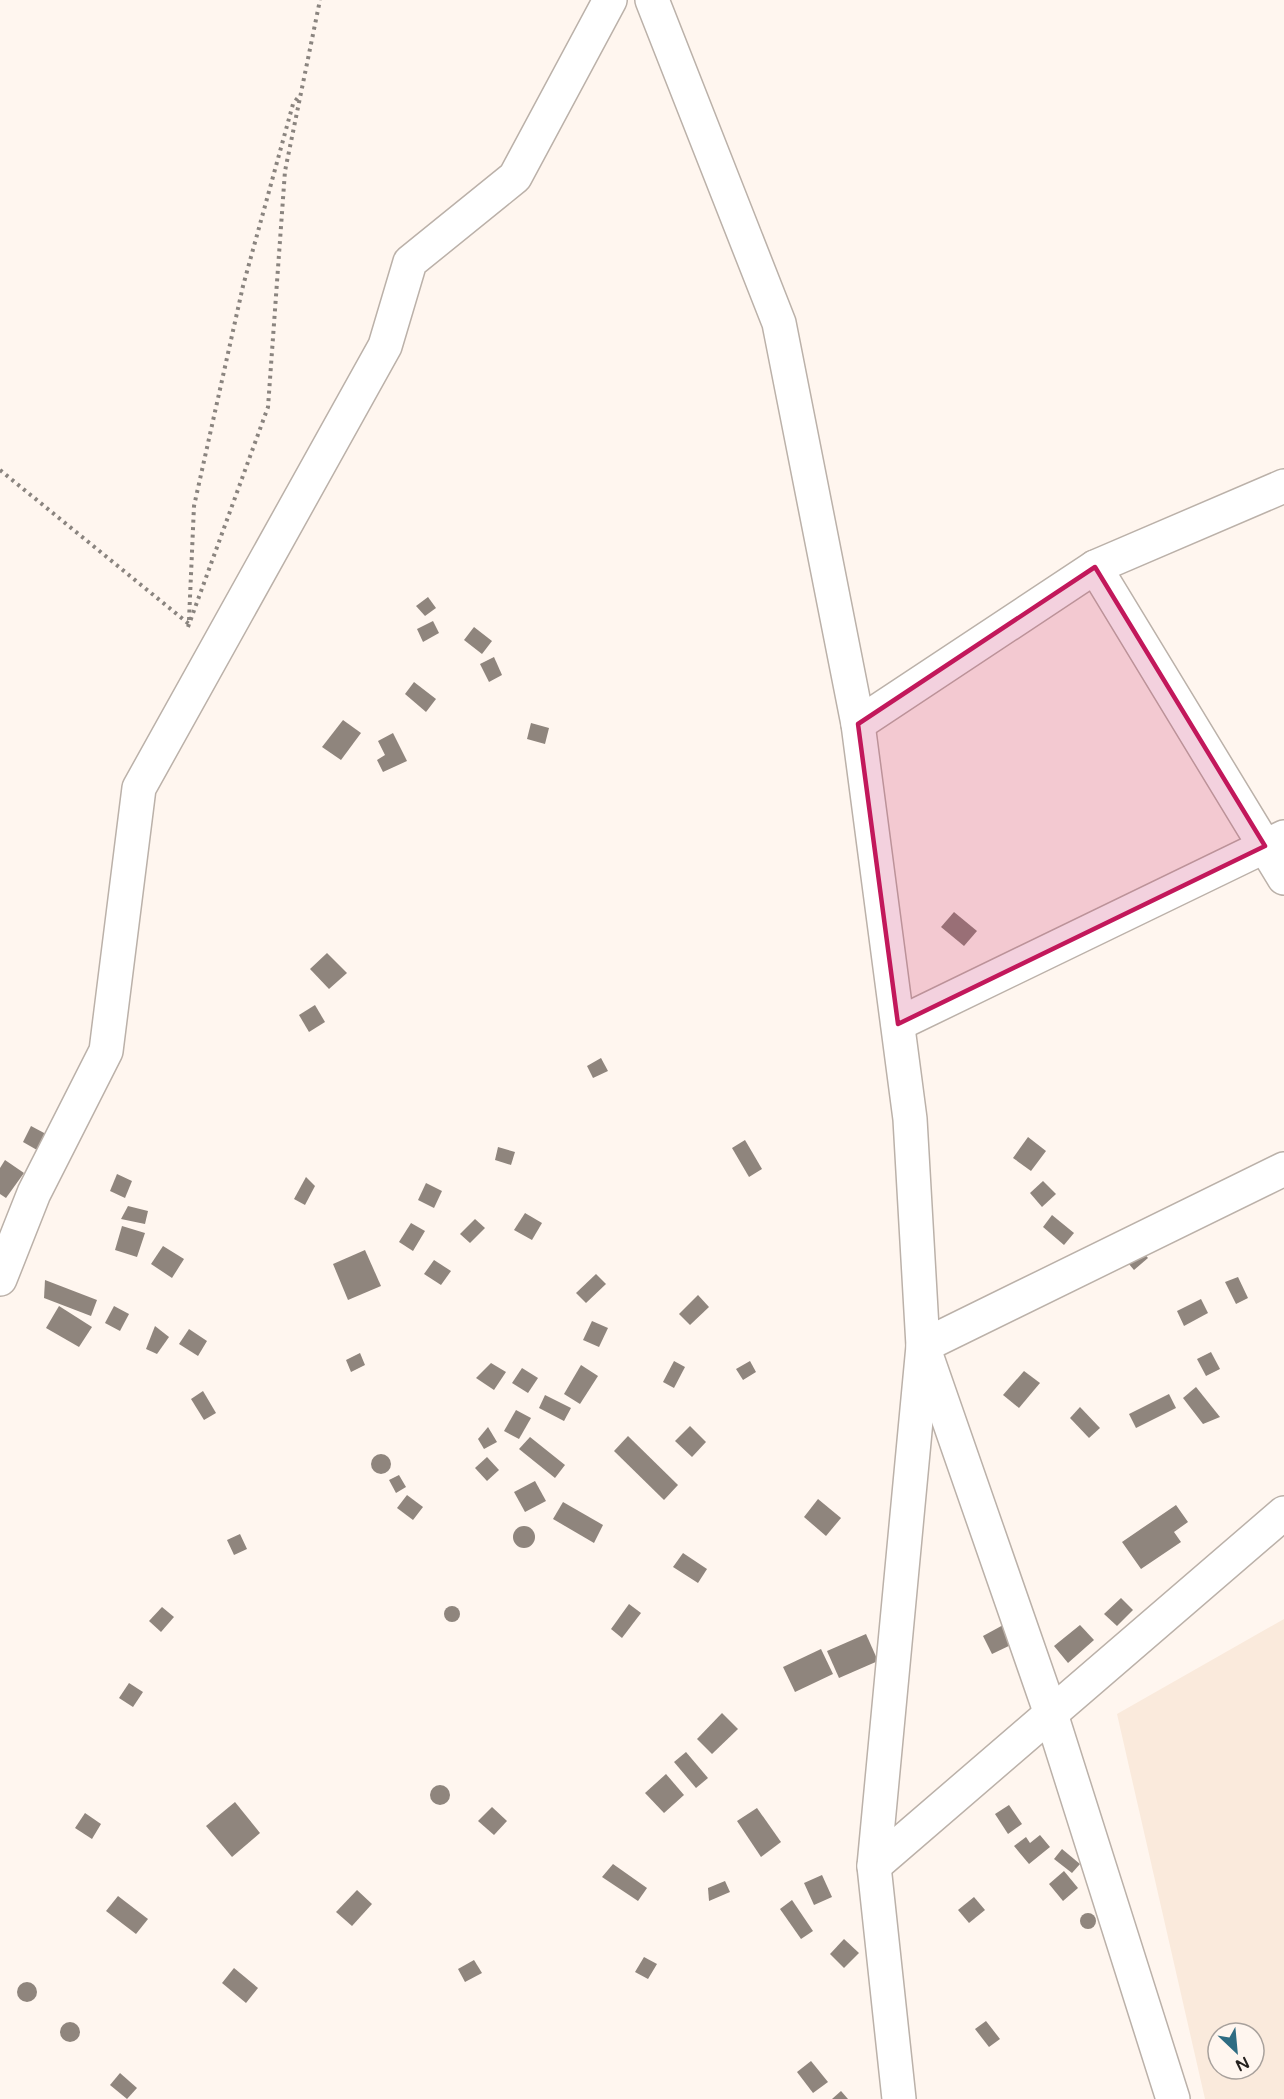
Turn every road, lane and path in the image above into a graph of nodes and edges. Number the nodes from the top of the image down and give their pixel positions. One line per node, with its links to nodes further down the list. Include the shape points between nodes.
1 (320, 0): 4 (path)
2 (610, 0): 15 (street, via 515,177 410,262 385,346 139,788 106,1051 34,1193)
3 (652, 0): 10 (street, via 778,323)
4 (300, 95): 8 (path, via 293,104 243,286 194,506); 8 (path, via 285,171 268,407)
5 (0, 470): 8 (path)
6 (1284, 486): 7 (street)
7 (1095, 567): 10 (street); 11 (street)
8 (189, 624): 9 (path)
9 (185, 635)
10 (858, 724): 13 (street)
11 (1274, 842): 12 (street); 13 (street)
12 (1284, 878)
13 (898, 1024): 16 (street, via 910,1119)
14 (1284, 1169): 16 (street)
15 (0, 1279)
16 (923, 1346): 18 (street); 19 (street)
17 (1284, 1513): 18 (street)
18 (1051, 1714): 19 (street); 21 (street)
19 (874, 1866): 20 (street)
20 (899, 2099)
21 (1173, 2099)

